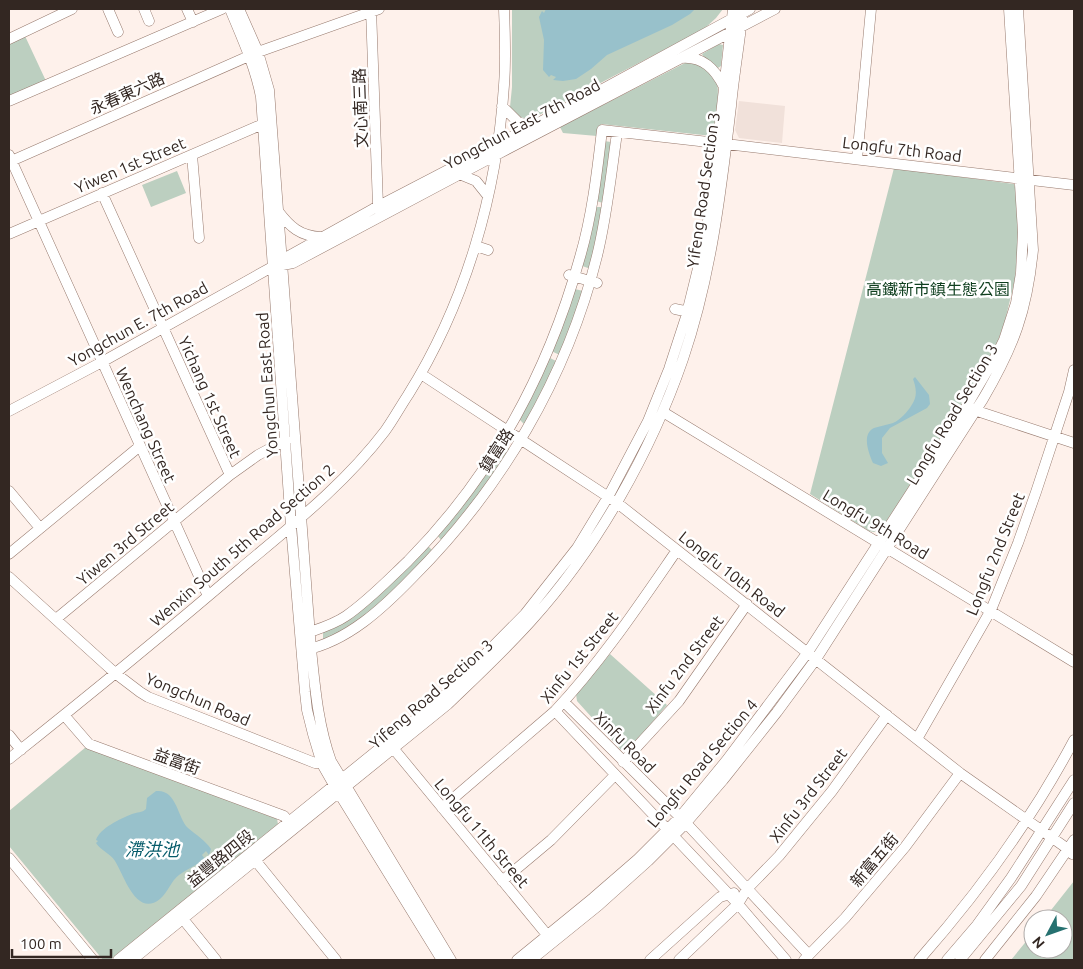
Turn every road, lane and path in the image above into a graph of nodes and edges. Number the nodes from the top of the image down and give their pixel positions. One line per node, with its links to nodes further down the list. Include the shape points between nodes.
1 (71, 9): 21 (street)
2 (108, 9): 19 (street)
3 (144, 9): 16 (street)
4 (187, 9): 17 (street)
5 (222, 9): 17 (street)
6 (230, 9): 22 (street, Yongchun East Road)
7 (239, 9): 22 (street, Yongchun East Road)
8 (504, 9): 26 (street, Wenxin South 5th Road Section 2)
9 (776, 9): 18 (street, Yongchun East 7th Road)
10 (871, 9): 36 (street)
11 (1009, 9): 38 (street, Longfu Road Section 3)
12 (1018, 9): 38 (street, Longfu Road Section 3)
13 (374, 10): 22 (street, 永春東六路); 44 (street, 文心南三路)
14 (746, 10): 15 (street, Yongchun East 7th Road); 18 (street, Yifeng Road Section 3)
15 (732, 14): 20 (street, Yifeng Road Section 3); 28 (street, Yongchun East 7th Road)
16 (149, 21)
17 (193, 22): 25 (street)
18 (741, 26): 20 (street, Yongchun East 7th Road); 32 (street, Yifeng Road Section 3)
19 (118, 32)
20 (730, 32): 23 (street, Yongchun East 7th Road); 24 (street, Yifeng Road Section 3)
21 (9, 39)
22 (254, 54): 27 (street, Yongchun East Road); 35 (street, 永春東六路); 45 (street, Yongchun East Road, via 269,90)
23 (680, 58): 24 (street, via 690,57 708,65); 34 (street, Yongchun East 7th Road)
24 (724, 87): 32 (street, Yifeng Road Section 3)
25 (9, 101)
26 (502, 106): 28 (street, via 518,122); 31 (street, Wenxin South 5th Road Section 2)
27 (263, 124): 33 (street, Yiwen 1st Street); 52 (street, Yongchun East Road)
28 (531, 126): 31 (street, Yongchun East 7th Road)
29 (602, 130): 30 (street, Longfu 7th Road); 42 (street, 鎮富路)
30 (617, 133): 32 (street, Longfu 7th Road); 43 (street, 鎮富路)
31 (498, 143): 34 (street, Wenxin South 5th Road Section 2); 44 (street, Yongchun East 7th Road)
32 (722, 144): 36 (street, Longfu 7th Road); 56 (street, Yifeng Road Section 3, via 713,242)
33 (192, 155): 40 (street, Yiwen 1st Street); 49 (street)
34 (496, 155): 37 (street, Yongchun East 7th Road); 41 (street, Wenxin South 5th Road Section 2)
35 (10, 159): 46 (street, Wenchang Street)
36 (857, 159): 38 (street, Longfu 7th Road)
37 (459, 174): 41 (street, via 476,181); 52 (street, Yongchun East 7th Road, via 293,264)
38 (1024, 178): 39 (street, Longfu 7th Road); 63 (street, Longfu Road Section 3, via 1023,248 1016,303)
39 (1074, 185)
40 (102, 194): 46 (street, Yiwen 1st Street); 57 (street, Yichang 1st Street)
41 (488, 196): 50 (street, Wenxin South 5th Road Section 2)
42 (592, 204): 43 (street); 53 (street, 鎮富路)
43 (606, 205): 54 (street, 鎮富路)
44 (378, 206): 48 (street, Yongchun East 7th Road)
45 (278, 210): 48 (street, via 297,232); 52 (street, Yongchun East Road)
46 (38, 221): 47 (street, Yiwen 1st Street); 60 (street, Wenchang Street)
47 (9, 234)
48 (322, 236): 52 (street, Yongchun East 7th Road)
49 (198, 238)
50 (476, 246): 51 (street); 62 (street, Wenxin South 5th Road Section 2, via 452,313)
51 (488, 250)
52 (279, 263): 57 (street, Yongchun E. 7th Road); 69 (street, Yongchun East Road); 75 (street, Yongchun East Road)
53 (571, 275): 54 (street); 58 (street, 鎮富路)
54 (594, 282): 59 (street, 鎮富路)
55 (675, 309): 56 (street)
56 (692, 313): 65 (street, Yifeng Road Section 3, via 683,360); 74 (street, Yifeng Road Section 3)
57 (162, 328): 60 (street, Yongchun E. 7th Road); 72 (street, Yichang 1st Street)
58 (547, 354): 59 (street); 66 (street, 鎮富路)
59 (562, 359): 68 (street, 鎮富路)
60 (102, 362): 64 (street, Yongchun E. 7th Road); 71 (street, Wenchang Street)
61 (1074, 370): 67 (street, Longfu 2nd Street)
62 (421, 374): 66 (street, Longfu 10th Road); 75 (street, Wenxin South 5th Road Section 2, via 385,431 350,472)
63 (971, 409): 67 (street); 80 (street, Longfu Road Section 3)
64 (9, 411)
65 (663, 412): 74 (street, Yifeng Road Section 3, via 638,463); 80 (street, Longfu 9th Road)
66 (508, 431): 68 (street, Longfu 10th Road); 79 (street, 鎮富路, via 462,500)
67 (1055, 436): 70 (street); 87 (street, Longfu 2nd Street)
68 (522, 439): 74 (street, Longfu 10th Road); 81 (street, 鎮富路, via 476,506)
69 (286, 440): 72 (street, Yiwen 3rd Street); 77 (street, Yongchun East Road)
70 (1074, 443)
71 (140, 446): 76 (street, Wenchang Street); 78 (street)
72 (230, 475): 76 (street, Yiwen 3rd Street)
73 (9, 491): 78 (street)
74 (612, 500): 82 (street, Longfu 10th Road); 101 (street, Yifeng Road Section 3, via 583,554 532,620 448,704); 109 (street, Yifeng Road Section 3, via 558,574 506,635 442,698)
75 (300, 518): 77 (street, Wenxin South 5th Road Section 2); 89 (street, Yongchun East Road)
76 (174, 522): 85 (street, Wenchang Street); 88 (street, Yiwen 3rd Street)
77 (291, 526): 85 (street, Wenxin South 5th Road Section 2); 89 (street, Yongchun East Road)
78 (40, 528): 83 (street)
79 (429, 538): 81 (street); 89 (street, 鎮富路, via 345,617)
80 (883, 545): 87 (street, Longfu 9th Road); 91 (street, Longfu Road Section 3)
81 (441, 548): 90 (street, 鎮富路, via 396,595 354,629 326,645)
82 (677, 550): 86 (street, Longfu 10th Road); 94 (street, Xinfu 1st Street, via 602,657)
83 (9, 554)
84 (9, 577): 88 (street, Yongchun Road)
85 (208, 596): 93 (street, Wenxin South 5th Road Section 2)
86 (746, 604): 91 (street, Longfu 10th Road); 105 (street, Xinfu 2nd Street, via 679,701)
87 (991, 610): 92 (street, Longfu 9th Road); 99 (street, Longfu 2nd Street)
88 (56, 619): 93 (street, Yongchun Road)
89 (305, 633): 90 (street, Yongchun East Road)
90 (306, 649): 104 (street, Yongchun East Road, via 307,710)
91 (812, 655): 97 (street, Longfu 10th Road); 112 (street, Longfu Road Section 4)
92 (1074, 662)
93 (115, 673): 96 (street, Wenxin South 5th Road Section 2); 104 (street, Yongchun Road, via 148,697 315,763)
94 (564, 702): 95 (street, Xinfu 1st Street); 105 (street, Xinfu Road)
95 (555, 711): 107 (street, Xinfu Road); 111 (street, Xinfu 1st Street)
96 (64, 715): 102 (street, Wenxin South 5th Road Section 2); 114 (street, 益富街, via 89,744 284,816)
97 (887, 715): 99 (street, Longfu 10th Road); 122 (street, Xinfu 3rd Street, via 832,791 779,856)
98 (9, 735): 102 (street)
99 (917, 739): 106 (street, Longfu 10th Road)
100 (1074, 740): 113 (street)
101 (393, 748): 109 (street, Yifeng Road Section 3); 111 (street, Longfu 11th Street)
102 (21, 750): 103 (street, Wenxin South 5th Road Section 2)
103 (9, 759)
104 (326, 762): 109 (street)
105 (623, 762): 112 (street, Xinfu Road)
106 (960, 773): 113 (street, Longfu 10th Road); 127 (street, 新富五街, via 906,847)
107 (615, 775): 116 (street, Xinfu Road); 121 (street, via 551,840)
108 (1074, 780): 115 (street)
109 (340, 786): 114 (street, 益豐路四段); 120 (street); 133 (street); 134 (street)
110 (1074, 803): 117 (street)
111 (442, 808): 121 (street, Longfu 11th Street)
112 (683, 820): 116 (street, Longfu Road Section 4); 122 (street, Xinfu Road)
113 (1026, 821): 115 (street, Longfu 10th Road); 140 (street, via 957,917)
114 (289, 822): 129 (street, 益豐路四段)
115 (1040, 831): 117 (street, Longfu 10th Road); 141 (street, via 999,894)
116 (670, 833): 123 (street, Xinfu Road); 126 (street, Longfu Road Section 4); 136 (street, Longfu Road Section 4, via 598,905)
117 (1052, 838): 118 (street, Longfu 10th Road); 142 (street, via 1021,886)
118 (1073, 851): 143 (street)
119 (9, 858): 128 (street)
120 (255, 860): 125 (street); 132 (street)
121 (502, 881): 126 (street, Longfu 11th Street)
122 (747, 889): 123 (street); 124 (street); 127 (street, Xinfu Road)
123 (729, 895): 124 (street, Xinfu Road); 137 (street, via 720,897)
124 (738, 904): 138 (street); 139 (street, Xinfu Road)
125 (183, 919): 130 (street); 131 (street)
126 (548, 936): 135 (street, Longfu Road Section 4)
127 (807, 958)
128 (93, 960)
129 (118, 960)
130 (132, 960)
131 (216, 960)
132 (336, 960)
133 (442, 960)
134 (451, 960)
135 (518, 960)
136 (531, 960)
137 (650, 960)
138 (678, 960)
139 (786, 960)
140 (919, 960)
141 (946, 960)
142 (960, 960)
143 (985, 960)

